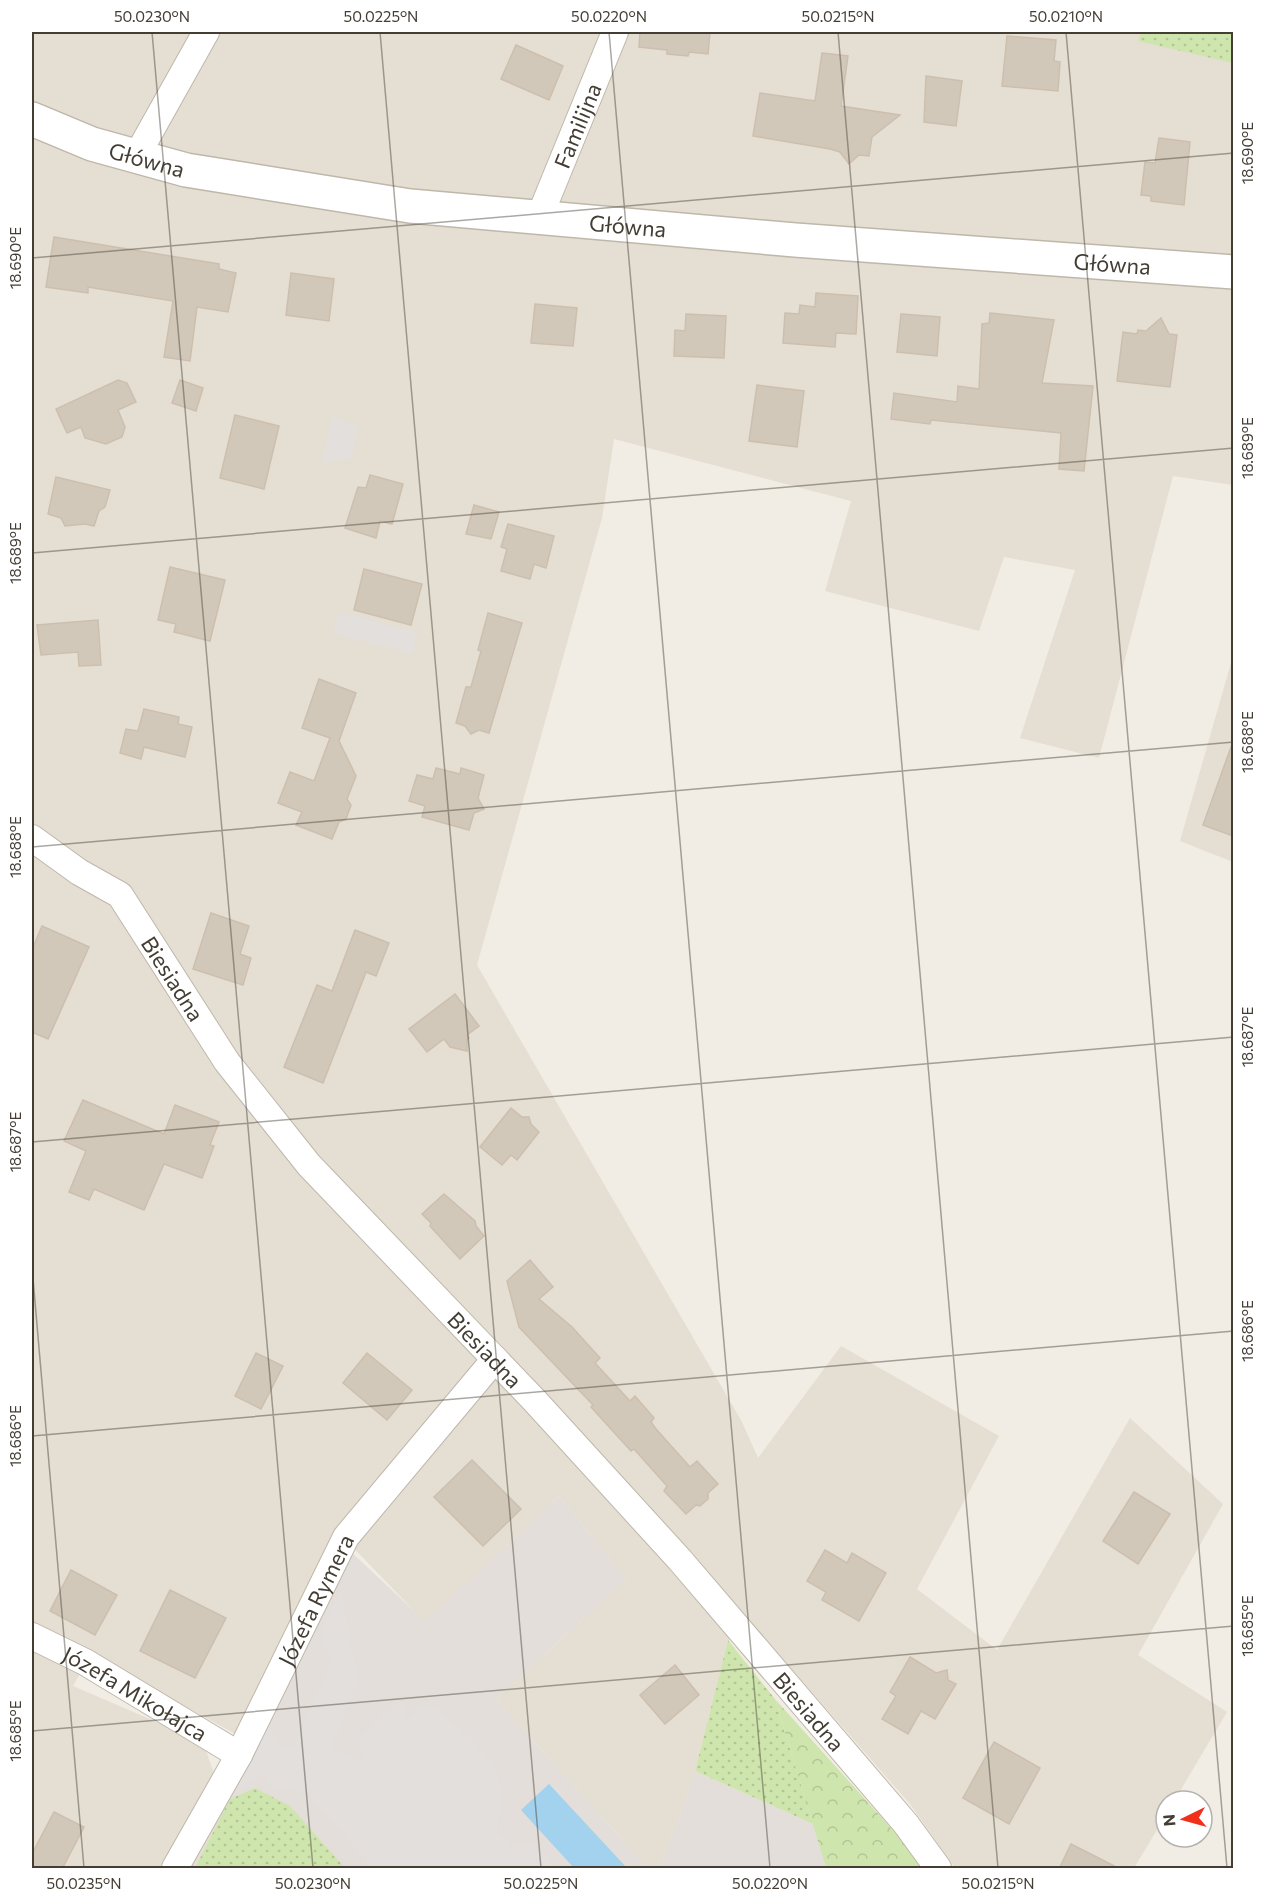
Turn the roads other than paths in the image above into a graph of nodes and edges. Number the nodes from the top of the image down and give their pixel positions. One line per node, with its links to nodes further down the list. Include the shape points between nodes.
1 (206, 32): 4 (street)
2 (615, 32): 5 (street, Familijna)
3 (32, 119): 4 (street, Główna)
4 (136, 157): 5 (street, Główna, via 186,170 375,201)
5 (539, 218): 6 (street, Główna)
6 (1233, 272)
7 (32, 838): 8 (street, Biesiadna, via 120,895 227,1062 309,1165)
8 (495, 1359): 10 (street, Józefa Rymera, via 346,1537); 12 (street, Biesiadna, via 680,1560 906,1824)
9 (32, 1636): 10 (street, Józefa Mikołajca, via 85,1662)
10 (239, 1755): 11 (street, Józefa Rymera)
11 (175, 1869)
12 (938, 1869)

